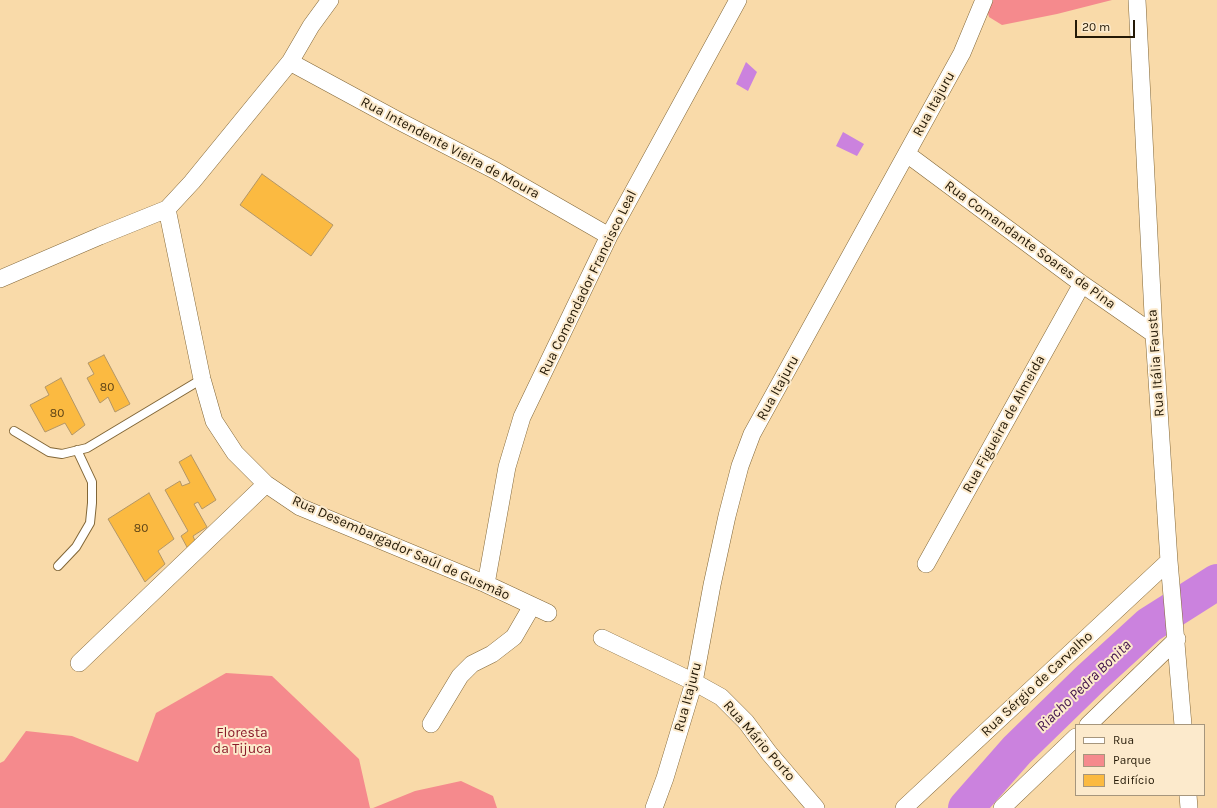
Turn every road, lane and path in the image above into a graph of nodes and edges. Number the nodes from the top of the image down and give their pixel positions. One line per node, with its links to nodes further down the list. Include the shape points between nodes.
1 (330, 0): 5 (street)
2 (738, 0): 8 (street, Rua Comendador Francisco Leal)
3 (984, 0): 6 (street, Rua Itajuru, via 962,53)
4 (1137, 0): 11 (street, Rua Itália Fausta)
5 (290, 62): 7 (street); 8 (street, Rua Intendente Vieira de Moura, via 496,171)
6 (907, 154): 10 (street, Rua Comandante Soares de Pina); 25 (street, Rua Itajuru, via 752,434 740,466 727,516)
7 (168, 209): 9 (street); 12 (street, Rua Desembargador Saúl de Gusmão)
8 (608, 236): 19 (street, Rua Comendador Francisco Leal, via 522,416 507,466)
9 (0, 280)
10 (1082, 284): 11 (street, Rua Comandante Soares de Pina); 17 (street, Rua Figueira de Almeida)
11 (1154, 334): 16 (street, Rua Itália Fausta)
12 (202, 379): 14 (lane, via 87,448); 15 (street, Rua Desembargador Saúl de Gusmão, via 214,421 235,453)
13 (14, 431): 14 (lane, via 49,452 62,454)
14 (77, 450): 18 (lane, via 92,482 90,523 76,547)
15 (266, 484): 19 (street, Rua Desembargador Saúl de Gusmão, via 300,507); 24 (street)
16 (1169, 561): 23 (street, Rua Itália Fausta); 33 (street, Rua Sérgio de Carvalho)
17 (926, 564)
18 (58, 566)
19 (486, 584): 20 (street, Rua Desembargador Saúl de Gusmão)
20 (532, 606): 21 (street, Rua Desembargador Saúl de Gusmão); 26 (street, via 514,637 492,654 472,664 460,676)
21 (548, 613)
22 (602, 638): 25 (street, Rua Mário Porto)
23 (1177, 639): 27 (street); 28 (street, Rua Itália Fausta)
24 (79, 663)
25 (694, 682): 31 (street, Rua Itajuru); 32 (street, Rua Mário Porto, via 721,697 746,722)
26 (431, 724)
27 (1089, 724)
28 (1183, 724)
29 (1075, 737): 34 (street)
30 (1188, 796): 35 (street)
31 (654, 808)
32 (816, 808)
33 (904, 808)
34 (1002, 808)
35 (1189, 808)

